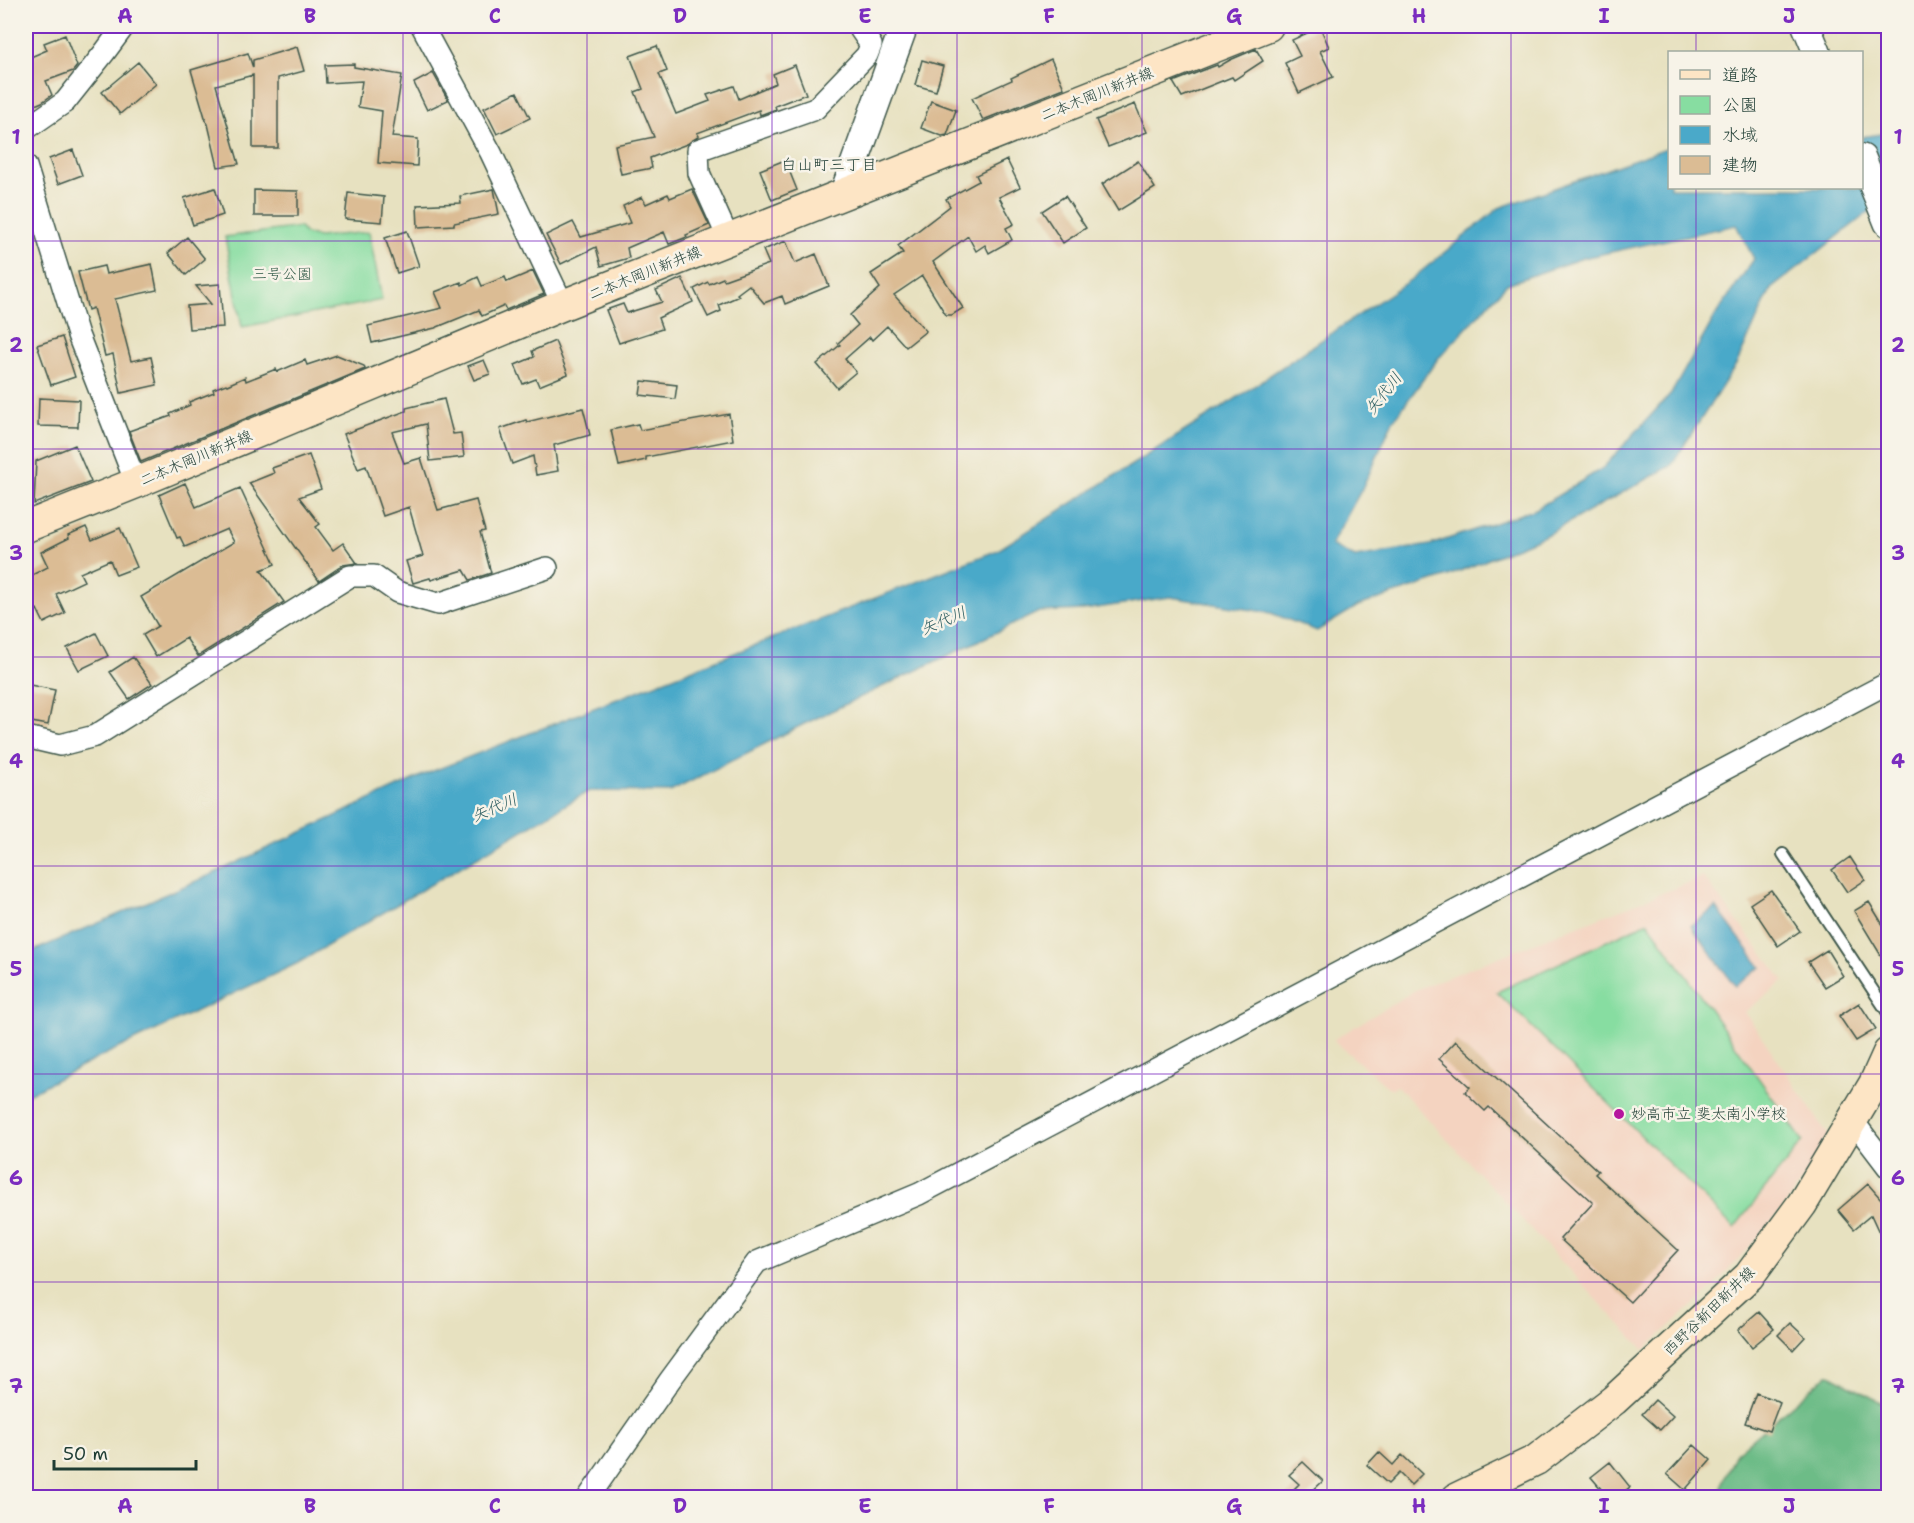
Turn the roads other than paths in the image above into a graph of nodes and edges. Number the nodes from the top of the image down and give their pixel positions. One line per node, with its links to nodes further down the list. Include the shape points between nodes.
1 (124, 26): 9 (street, via 65,102)
2 (422, 26): 15 (street, via 491,153)
3 (858, 26): 7 (street)
4 (904, 26): 7 (street)
5 (1268, 26): 12 (main road, 二本木岡川新井線)
6 (1806, 26): 8 (street)
7 (883, 49): 12 (street); 14 (street, via 867,55 815,109 698,150 699,173)
8 (1817, 51)
9 (26, 129)
10 (1863, 160): 13 (street)
11 (26, 166): 16 (street, via 78,335)
12 (843, 195): 14 (main road, 二本木岡川新井線)
13 (1888, 223)
14 (729, 240): 15 (main road, 二本木岡川新井線)
15 (563, 305): 16 (main road, 二本木岡川新井線)
16 (136, 483): 17 (main road, 二本木岡川新井線)
17 (26, 526)
18 (547, 568): 20 (street, via 438,604 397,592 374,576 350,576 95,736 60,745)
19 (1888, 683): 26 (street, via 919,1194 757,1262)
20 (26, 737)
21 (1784, 854): 22 (lane)
22 (1888, 1013)
23 (1888, 1053): 24 (main road, 西野谷新田新井線)
24 (1853, 1121): 25 (street); 27 (main road, 西野谷新田新井線, via 1802,1204 1749,1276 1614,1400 1545,1454)
25 (1888, 1167)
26 (588, 1497)
27 (1457, 1497)

